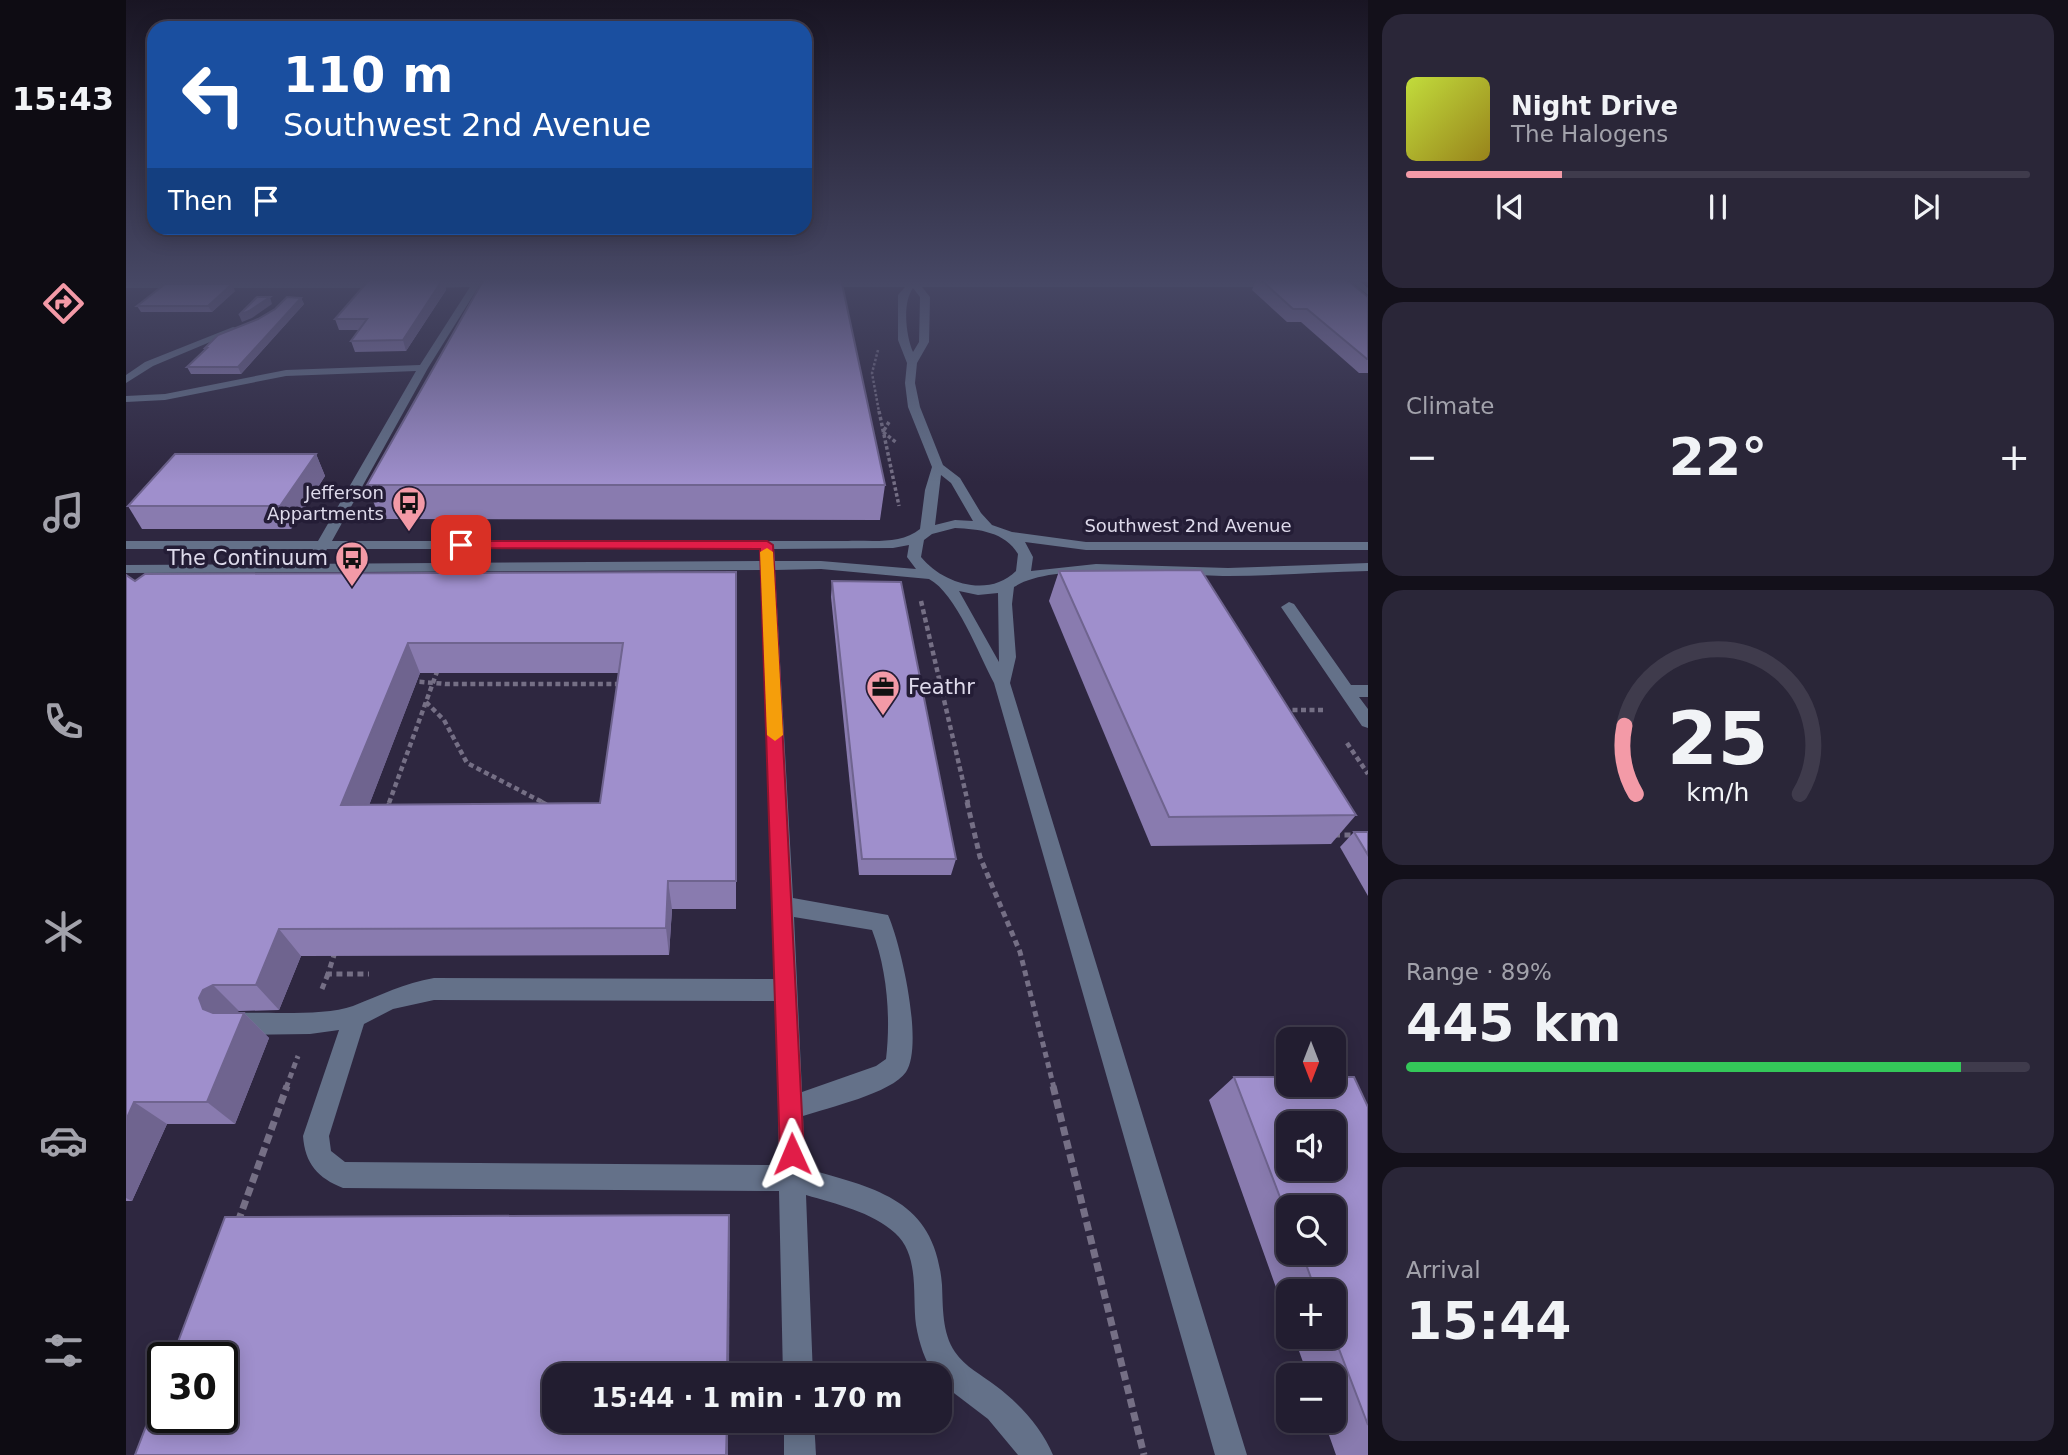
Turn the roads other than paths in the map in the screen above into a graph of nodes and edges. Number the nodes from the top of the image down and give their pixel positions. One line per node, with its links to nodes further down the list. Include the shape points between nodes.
1 (192, 347): 7 (street)
2 (437, 347): 6 (street)
3 (905, 347): 5 (street)
4 (921, 347): 5 (street)
5 (912, 363): 9 (street, via 914,407)
6 (424, 368): 8 (street, via 286,373 165,397); 14 (street)
7 (129, 374)
8 (126, 399)
9 (937, 467): 10 (street, via 956,481); 11 (street)
10 (987, 527): 11 (street, via 955,524); 12 (street, Southwest 2nd Avenue)
11 (922, 535): 15 (street, via 893,544); 22 (street, via 914,557)
12 (1008, 536): 16 (street, Southwest 2nd Avenue, via 1086,546); 23 (street, via 1024,551 1027,561)
13 (126, 545): 14 (street)
14 (322, 545): 15 (street); 20 (street)
15 (767, 545): 18 (street)
16 (1338, 546): 17 (street, Southwest 2nd Avenue); 19 (street)
17 (1368, 546)
18 (767, 565): 20 (street); 22 (street); 31 (street)
19 (1362, 567): 23 (street, via 1228,572 1100,569 1038,573); 24 (street)
20 (309, 568): 21 (street, via 176,574)
21 (126, 569)
22 (929, 575): 25 (street)
23 (1013, 582): 25 (street, via 976,589); 27 (street, via 1004,604 1008,656)
24 (1368, 582)
25 (946, 583): 27 (street)
26 (1289, 607): 28 (street)
27 (1002, 683): 41 (street)
28 (1346, 691): 29 (street); 30 (street)
29 (1368, 691)
30 (1368, 722)
31 (782, 904): 32 (street); 35 (street, via 806,912 880,922 888,940 901,1041 897,1065 883,1076)
32 (787, 990): 33 (street, via 434,989 381,1001); 35 (street)
33 (355, 1017): 34 (street); 36 (street, via 316,1136 317,1155 343,1175)
34 (240, 1024)
35 (791, 1108): 36 (street)
36 (792, 1178): 37 (street); 40 (street, via 845,1193 894,1215 913,1230 923,1254 931,1332 942,1360 1009,1418)
37 (798, 1363)
38 (799, 1433): 39 (street)
39 (800, 1455)
40 (1037, 1455)
41 (1231, 1455)

